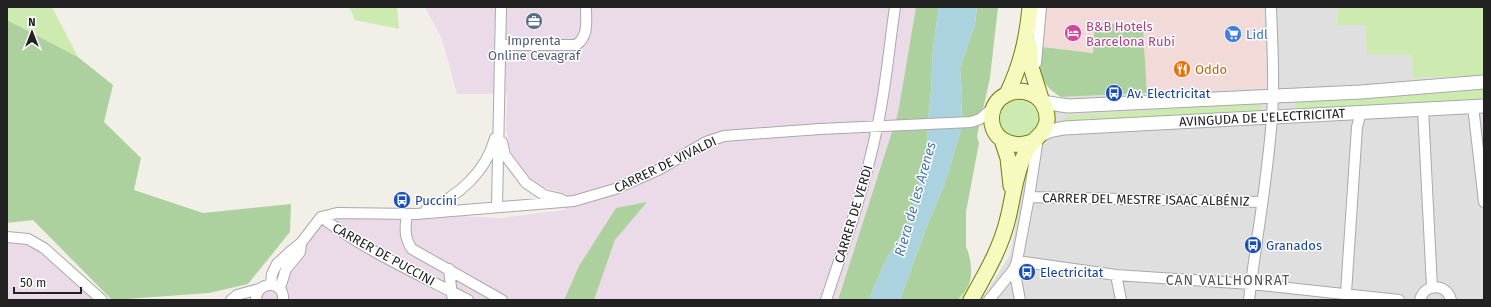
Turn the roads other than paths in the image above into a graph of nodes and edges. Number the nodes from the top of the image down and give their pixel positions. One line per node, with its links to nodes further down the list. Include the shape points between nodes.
1 (501, 7): 8 (street)
2 (586, 7): 8 (street, via 585,35 576,45)
3 (896, 7): 20 (street, CARRER DE VERDI)
4 (1030, 7): 7 (main road)
5 (1041, 7): 12 (street, via 1036,66)
6 (1271, 7): 11 (street)
7 (1028, 26): 10 (main road, via 1019,67); 12 (main road, via 1031,67)
8 (500, 45): 18 (street)
9 (1484, 82): 11 (street, AVINGUDA DE L'ELECTRICITAT, via 1361,92)
10 (1007, 94): 12 (main road, via 1017,91); 13 (main road)
11 (1273, 95): 12 (street, AVINGUDA DE L'ELECTRICITAT, via 1068,106); 17 (street)
12 (1040, 96): 22 (main road, via 1047,116 1045,129)
13 (995, 106): 19 (street, CARRER DE VIVALDI); 21 (main road, via 992,121)
14 (1478, 106): 15 (street, AVINGUDA DE L'ELECTRICITAT); 27 (street, via 1476,142)
15 (1423, 109): 16 (street, AVINGUDA DE L'ELECTRICITAT); 37 (street)
16 (1361, 112): 17 (street, AVINGUDA DE L'ELECTRICITAT); 40 (street, via 1357,127)
17 (1272, 117): 22 (street, AVINGUDA DE L'ELECTRICITAT, via 1064,128 1049,131); 26 (street)
18 (499, 122): 25 (street, via 505,155 526,183 544,195); 28 (street); 29 (street, via 494,144 479,173 467,185 442,202)
19 (971, 122): 20 (street, CARRER DE VIVALDI); 21 (street, CARRER DE VIVALDI, via 980,124)
20 (878, 126): 25 (street, CARRER DE VIVALDI, via 724,136 706,142 658,170 615,189); 46 (street, CARRER DE VERDI, via 857,206)
21 (1000, 137): 22 (main road, via 1017,145 1025,145); 24 (main road, via 1010,165)
22 (1037, 138): 23 (street); 24 (main road, via 1022,161)
23 (1029, 197): 26 (street, CARRER DEL MESTRE ISAAC ALBÉNIZ); 32 (street)
24 (1012, 200): 47 (main road, via 999,248)
25 (574, 201): 28 (street, CARRER DE VIVALDI)
26 (1262, 202): 35 (street)
27 (1484, 202)
28 (497, 208): 29 (street, CARRER DE VIVALDI)
29 (412, 214): 30 (street, CARRER DE VIVALDI, via 337,213); 33 (street, CARRER DE PUCCINI, via 405,230 409,246)
30 (321, 218): 36 (street, via 301,243 277,264 272,274); 38 (street, CARRER DE PUCCINI)
31 (7, 237): 41 (street, via 28,239 44,248)
32 (1016, 265): 34 (street); 48 (street); 49 (street)
33 (449, 269): 38 (street); 45 (street, CARRER DE PUCCINI)
34 (1116, 275): 35 (street); 50 (street)
35 (1251, 284): 40 (street); 51 (street)
36 (275, 286): 39 (street, via 267,285); 43 (street, via 282,292)
37 (1432, 287): 53 (street, via 1423,292); 54 (street, via 1443,288 1449,293)
38 (452, 296): 44 (street, CARRER DE PUCCINI)
39 (256, 297): 42 (street, via 237,295)
40 (1346, 298): 52 (street)
41 (102, 300)
42 (231, 300)
43 (283, 300)
44 (468, 300)
45 (502, 300)
46 (826, 300)
47 (971, 300)
48 (989, 300)
49 (1020, 300)
50 (1121, 300)
51 (1249, 300)
52 (1399, 300)
53 (1420, 300)
54 (1451, 300)

